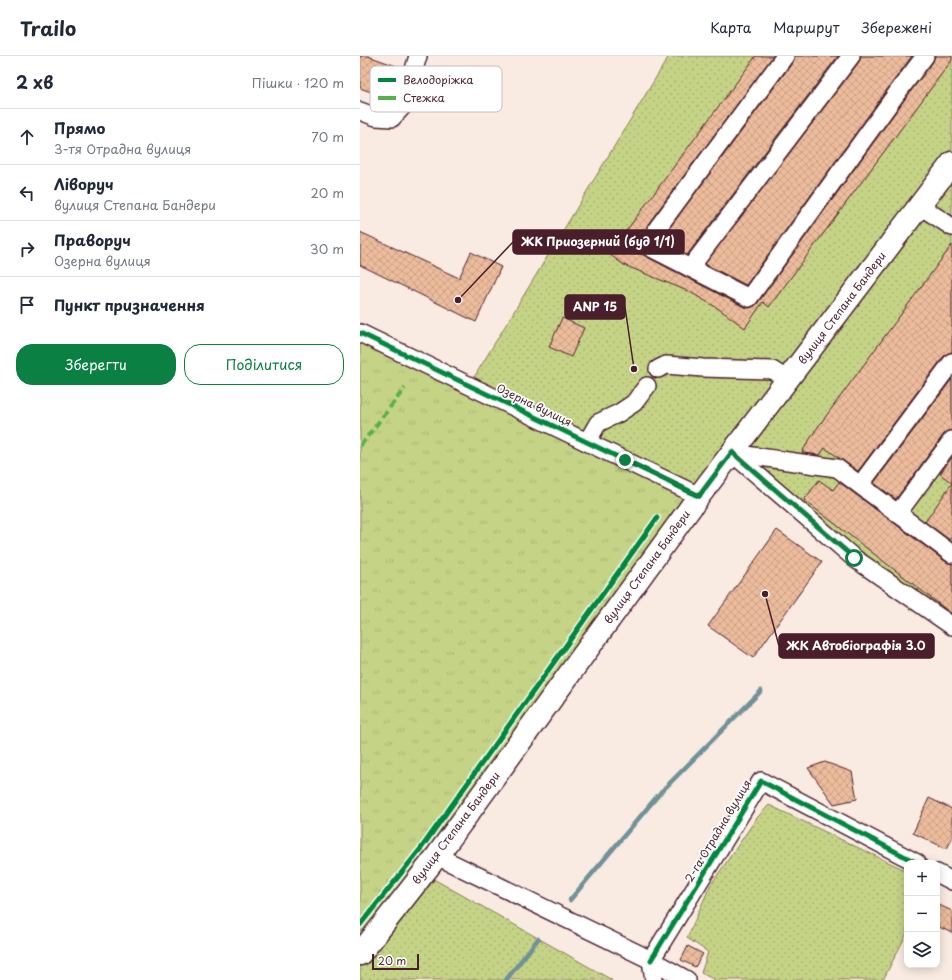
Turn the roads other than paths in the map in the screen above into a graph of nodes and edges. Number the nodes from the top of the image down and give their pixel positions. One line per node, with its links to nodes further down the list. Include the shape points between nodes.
1 (785, 56): 9 (street, via 656,230 651,248)
2 (851, 56): 9 (street)
3 (925, 56): 9 (street, via 749,298)
4 (360, 112): 5 (street, via 392,118)
5 (398, 112)
6 (952, 163): 7 (main road, вулиця Степана Бандери)
7 (920, 206): 8 (street); 13 (main road, вулиця Степана Бандери)
8 (952, 227)
9 (690, 268)
10 (360, 333): 16 (street, Озерна вулиця)
11 (952, 362): 18 (street)
12 (658, 369): 13 (street, via 666,365 772,370)
13 (788, 380): 17 (main road, вулиця Степана Бандери)
14 (647, 386): 16 (street, via 634,403 619,414 598,422)
15 (952, 440): 20 (street)
16 (587, 442): 19 (street, Озерна вулиця)
17 (732, 452): 18 (street, via 837,468); 19 (main road, вулиця Степана Бандери); 22 (street, via 854,558)
18 (860, 485): 20 (street)
19 (699, 496): 23 (main road, вулиця Степана Бандери)
20 (898, 513): 21 (street)
21 (951, 550)
22 (952, 626)
23 (437, 856): 27 (main road, вулиця Степана Бандери); 28 (street)
24 (911, 860): 28 (street, 2-га Отрадна вулиця, via 761,781)
25 (940, 875): 26 (street)
26 (952, 881)
27 (360, 954)
28 (651, 960): 29 (street); 30 (street)
29 (654, 980)
30 (687, 980)

